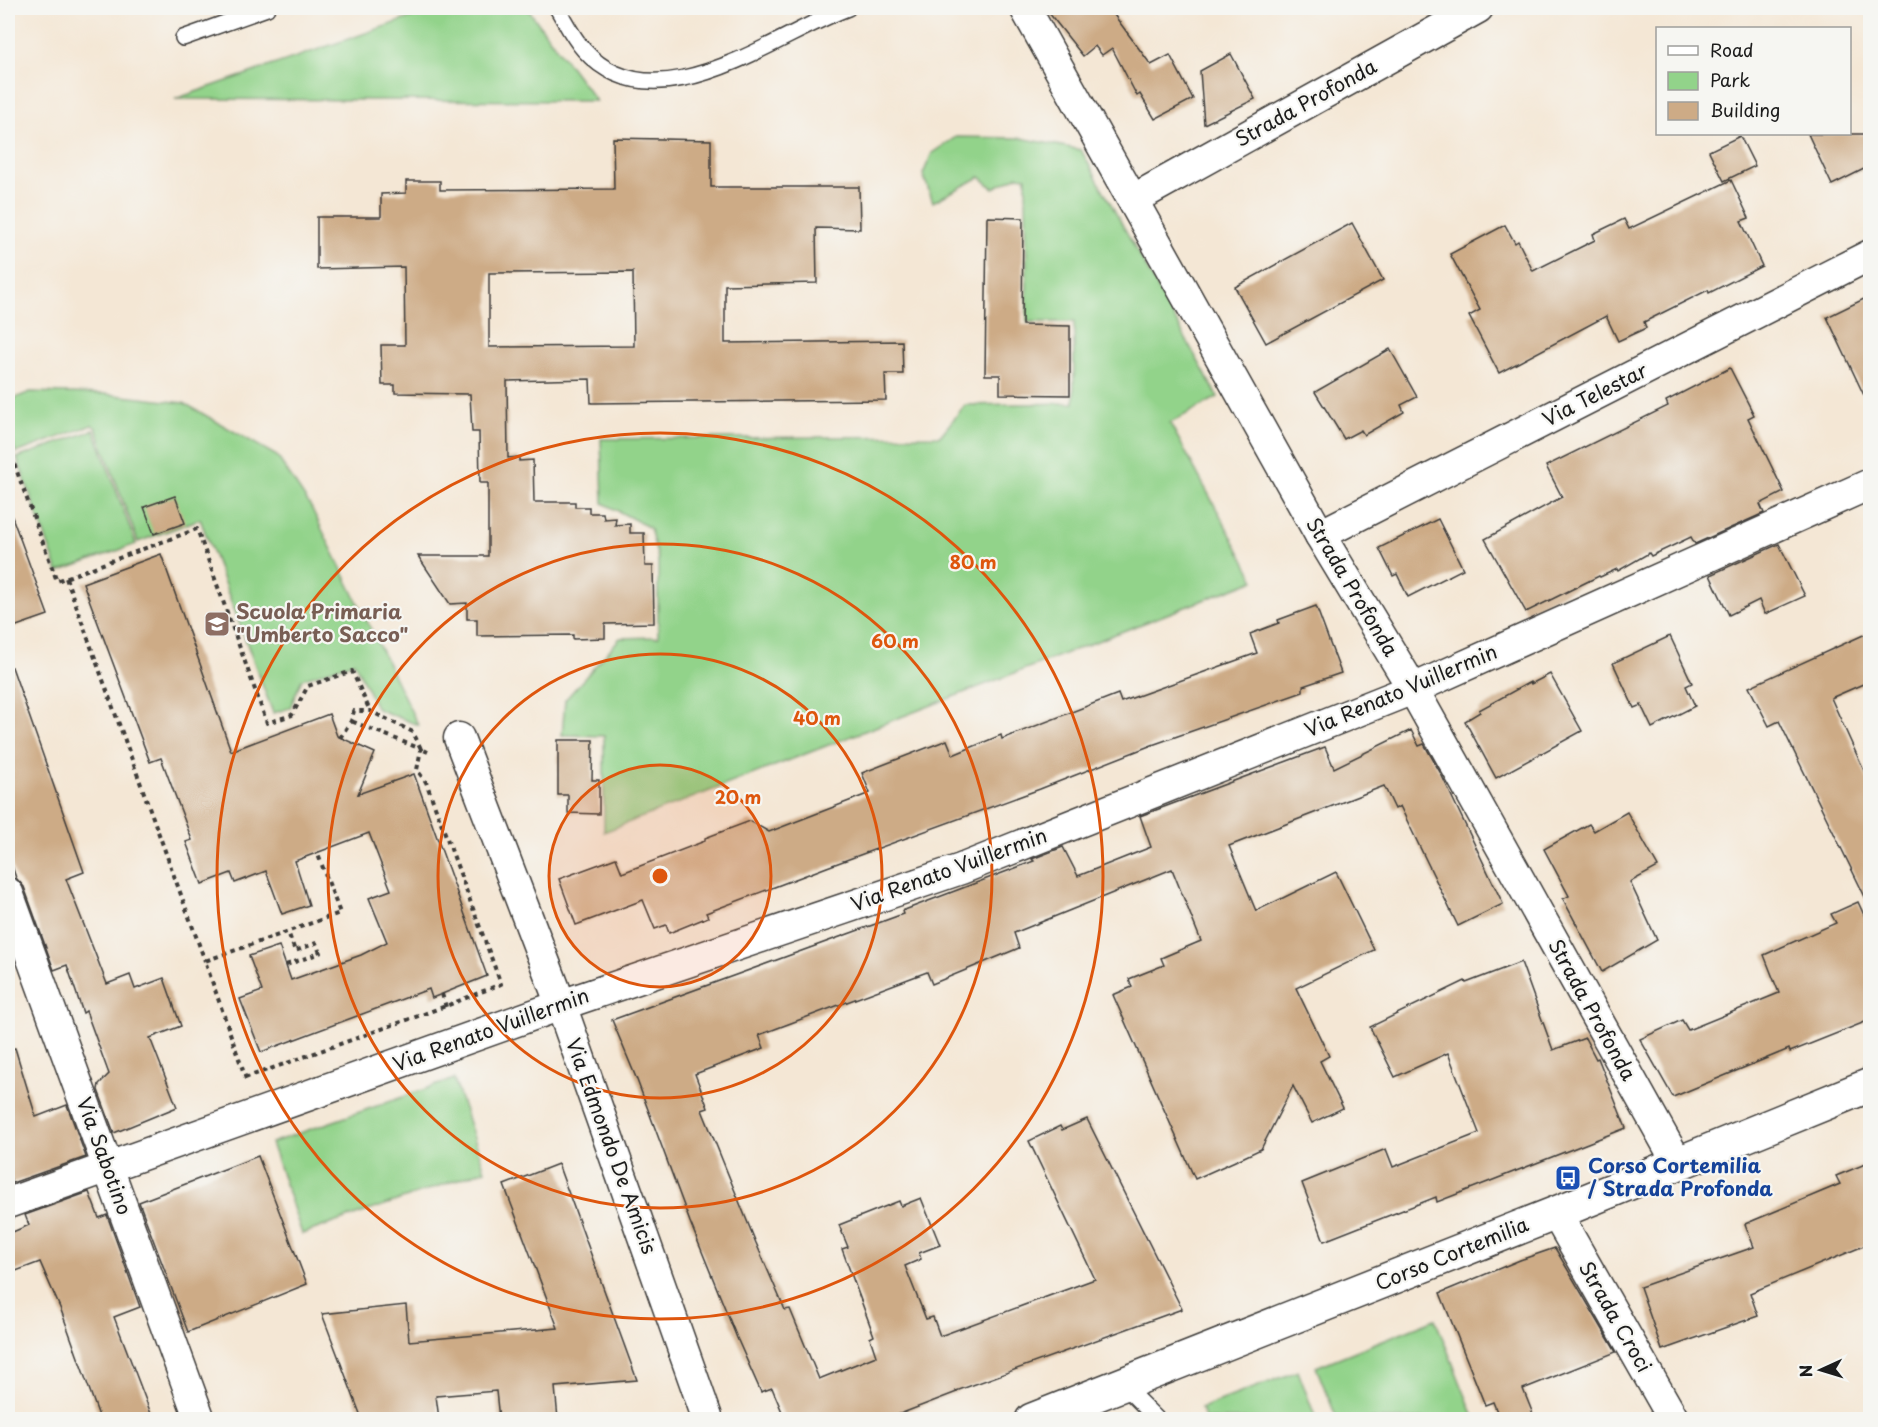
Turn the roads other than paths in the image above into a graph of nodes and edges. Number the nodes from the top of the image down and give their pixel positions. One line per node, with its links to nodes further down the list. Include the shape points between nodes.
1 (267, 8): 6 (lane)
2 (556, 8): 3 (lane, via 583,50 604,68 634,80 660,82 716,70)
3 (848, 8)
4 (1025, 8): 7 (street, Strada Profonda)
5 (1478, 8): 7 (street, Strada Profonda)
6 (183, 38)
7 (1134, 199): 10 (street, Strada Profonda)
8 (1870, 255): 10 (street, Via Telestar)
9 (1870, 484): 11 (street, Via Renato Vuillermin)
10 (1320, 535): 11 (street, Strada Profonda)
11 (1413, 689): 14 (street, Via Renato Vuillermin, via 962,869); 16 (street, Strada Profonda)
12 (459, 738): 14 (street, Via Edmondo De Amicis)
13 (8, 893): 17 (street, Via Sabotino)
14 (561, 1005): 17 (street, Via Renato Vuillermin); 22 (street, Via Edmondo De Amicis)
15 (1870, 1085): 16 (main road, Corso Cortemilia)
16 (1677, 1162): 19 (main road, Corso Cortemilia)
17 (109, 1168): 18 (street, Via Renato Vuillermin); 21 (street, Via Sabotino)
18 (8, 1203)
19 (1556, 1213): 20 (main road, Corso Cortemilia); 25 (street, Strada Croci)
20 (1122, 1384): 23 (main road, Corso Cortemilia); 24 (lane)
21 (200, 1419)
22 (708, 1419)
23 (1032, 1419)
24 (1158, 1419)
25 (1674, 1419)

